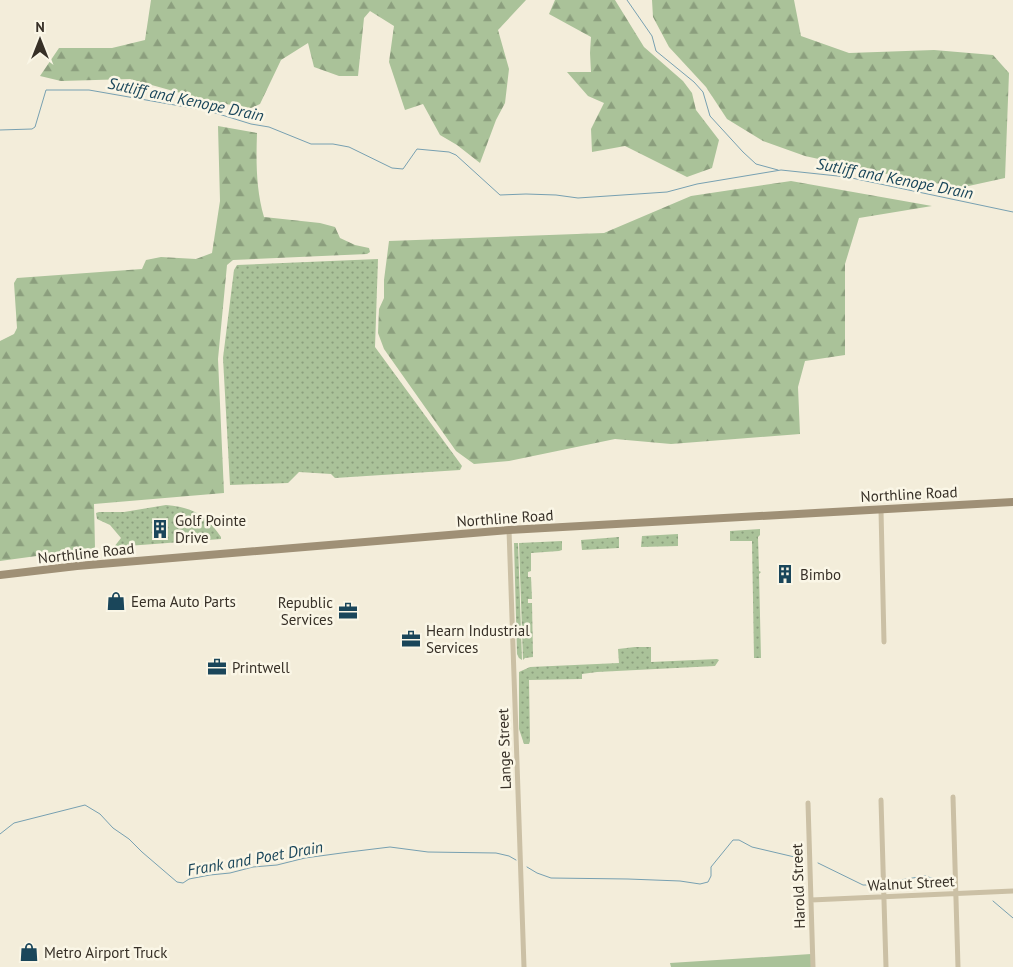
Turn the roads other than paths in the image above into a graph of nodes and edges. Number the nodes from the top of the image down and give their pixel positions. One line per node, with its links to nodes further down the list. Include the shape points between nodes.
1 (1013, 502): 2 (main road, Northline Road)
2 (881, 510): 3 (main road, Northline Road); 5 (street)
3 (509, 530): 4 (main road, Northline Road); 13 (street, Lange Street)
4 (0, 576)
5 (884, 642)
6 (953, 797): 10 (street)
7 (881, 800): 11 (street)
8 (808, 803): 12 (street, Harold Street)
9 (1013, 890): 10 (street, Walnut Street)
10 (956, 893): 11 (street, Walnut Street); 16 (street)
11 (884, 897): 12 (street, Walnut Street); 15 (street)
12 (811, 900): 14 (street, Harold Street)
13 (524, 967)
14 (813, 967)
15 (886, 967)
16 (958, 967)

